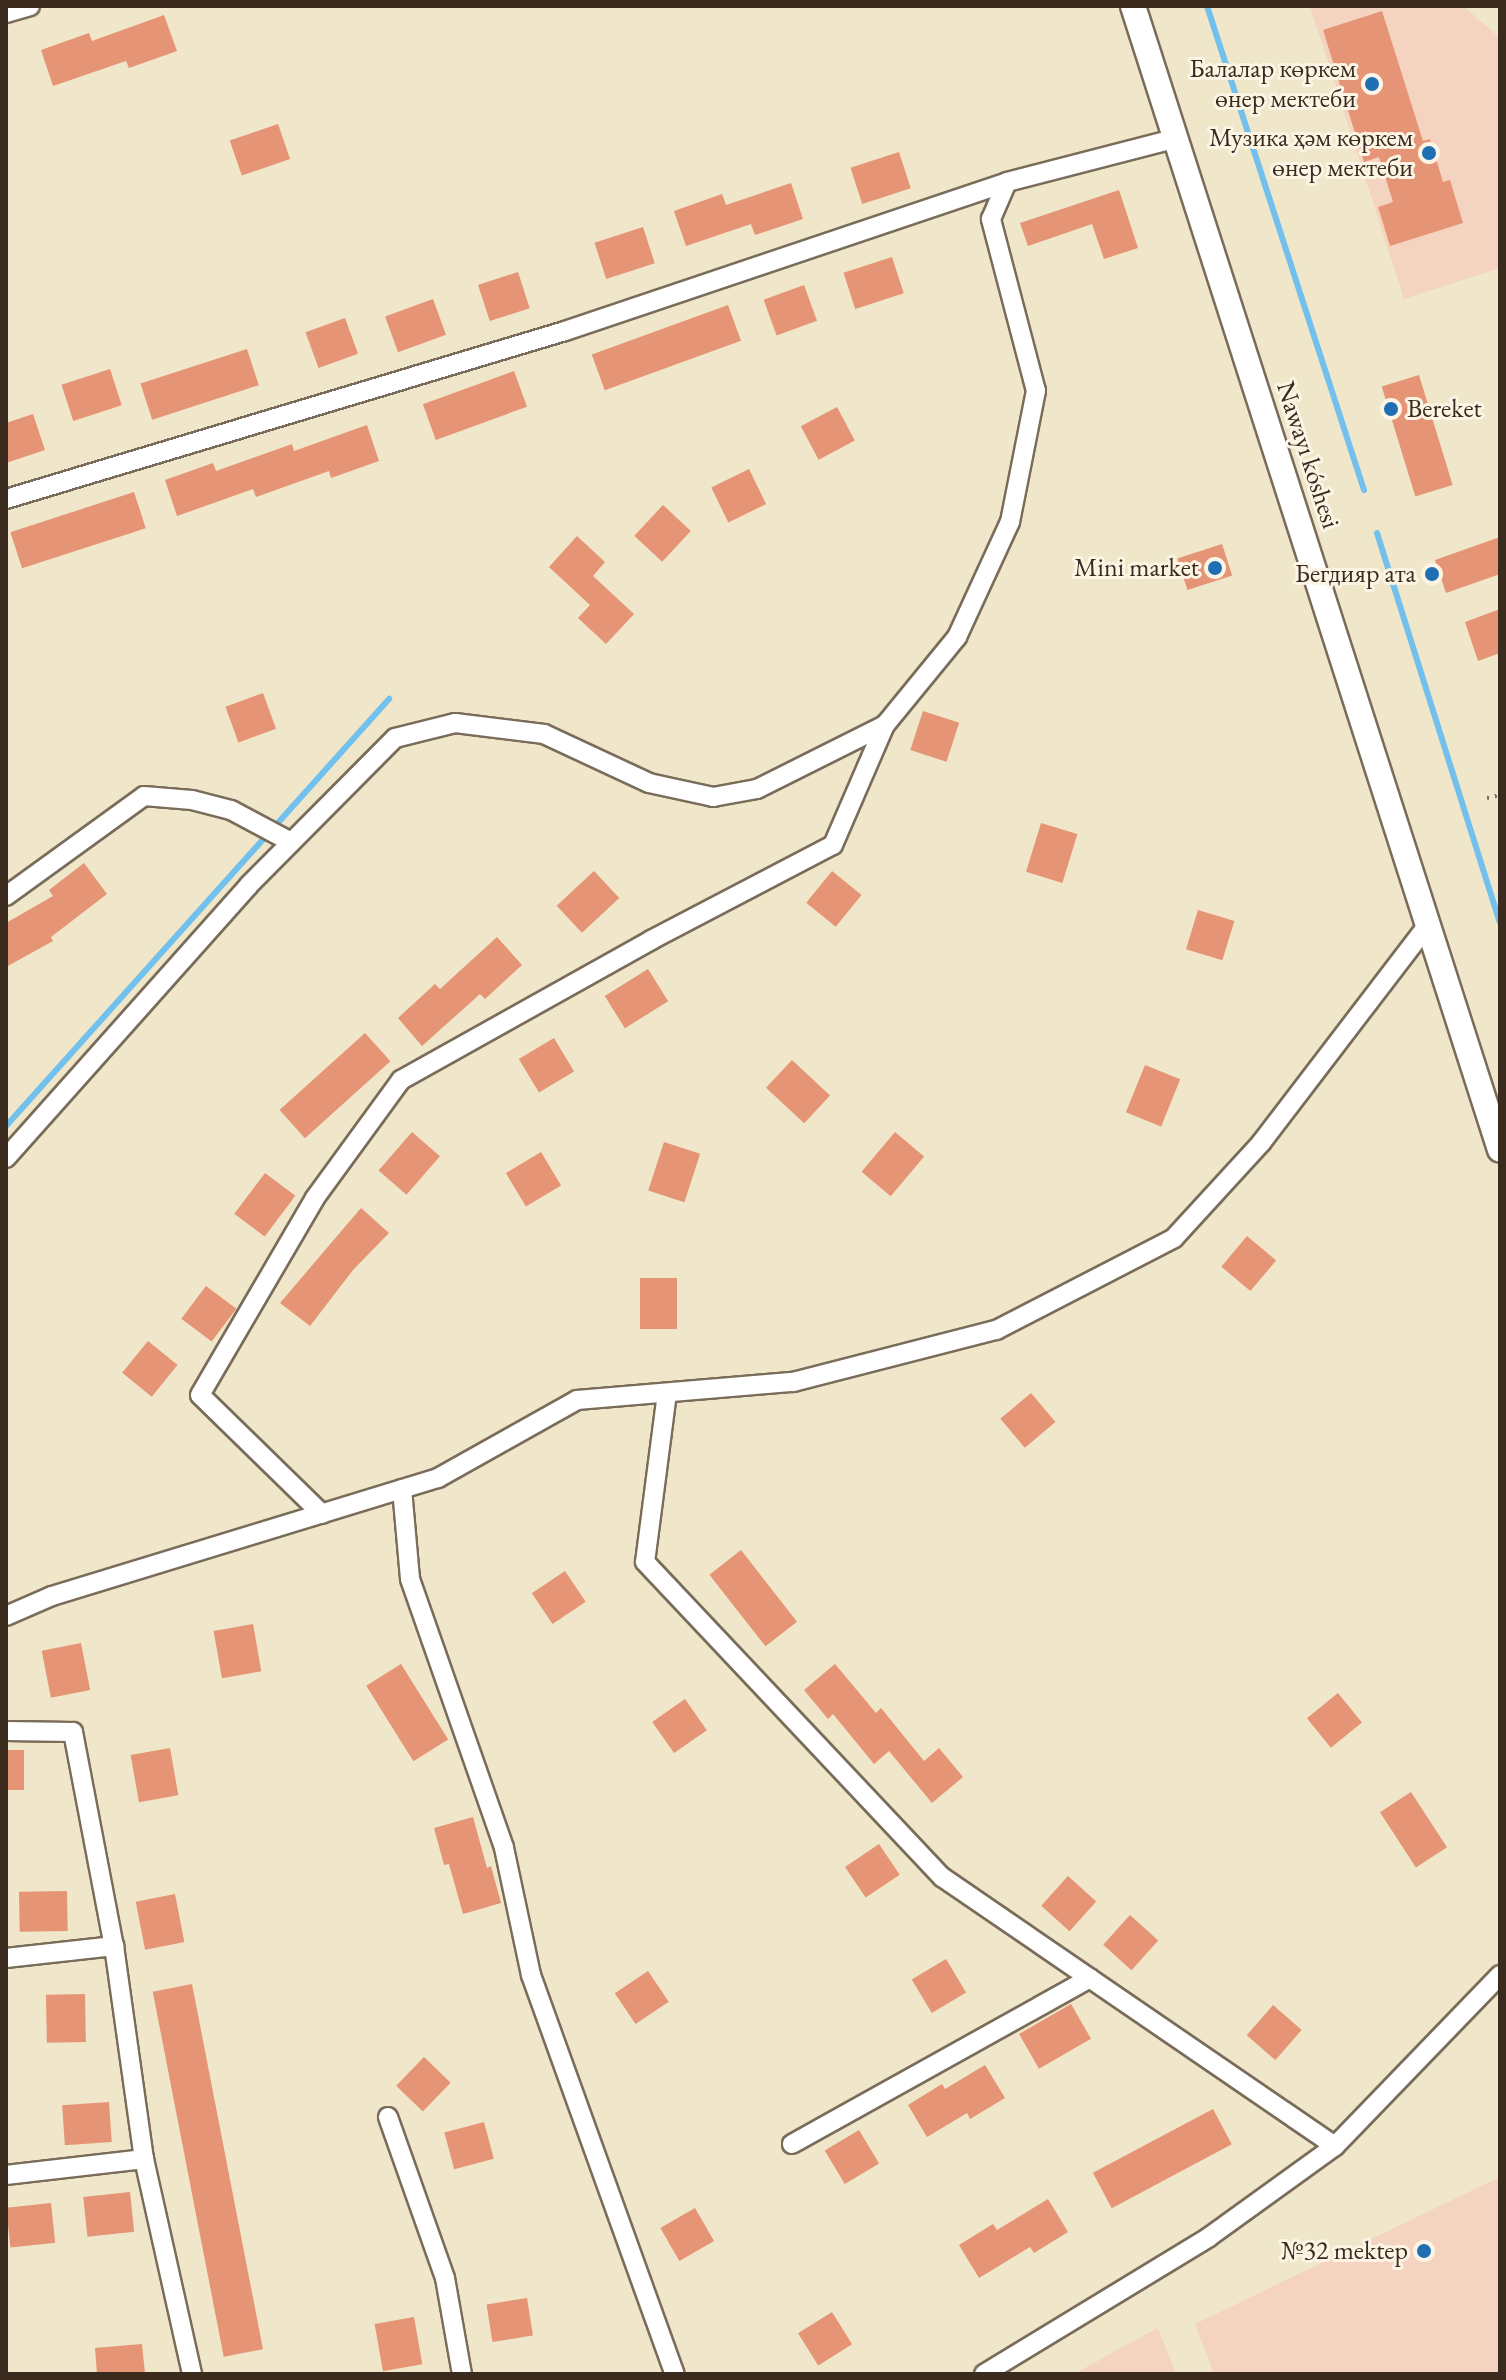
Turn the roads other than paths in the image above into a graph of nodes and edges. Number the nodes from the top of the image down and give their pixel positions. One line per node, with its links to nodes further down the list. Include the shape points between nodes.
1 (30, 6): 3 (street)
2 (1133, 6): 4 (main road, Nawayı kóshesi)
3 (6, 13)
4 (1177, 138): 5 (street); 10 (main road, Nawayı kóshesi)
5 (1007, 182): 6 (street, via 565,331); 7 (street, via 991,219 1036,391 1010,522 957,637)
6 (6, 499)
7 (885, 725): 8 (street, via 757,789 713,797 649,783 544,734 455,723 395,738); 15 (street, via 833,845 401,1080 315,1198 200,1395)
8 (291, 842): 9 (street, via 231,810 144,796); 12 (street)
9 (6, 896)
10 (1429, 923): 11 (main road, Nawayı kóshesi); 13 (street, via 1261,1143 1174,1238 996,1330 793,1382)
11 (1500, 1150)
12 (6, 1158)
13 (667, 1393): 14 (street, via 577,1400 438,1478); 21 (street, via 645,1562 942,1877)
14 (402, 1489): 15 (street); 29 (street, via 410,1579 504,1848 531,1975)
15 (322, 1514): 16 (street, via 52,1596)
16 (6, 1616)
17 (6, 1731): 18 (street, via 73,1732)
18 (114, 1946): 19 (street); 25 (street)
19 (6, 1958)
20 (1500, 1975): 24 (street)
21 (1090, 1978): 23 (street); 24 (street)
22 (388, 2117): 28 (street, via 445,2278)
23 (792, 2144)
24 (1335, 2146): 30 (street, via 1209,2237)
25 (144, 2159): 26 (street); 27 (street)
26 (6, 2175)
27 (192, 2374)
28 (462, 2374)
29 (675, 2374)
30 (984, 2374)

